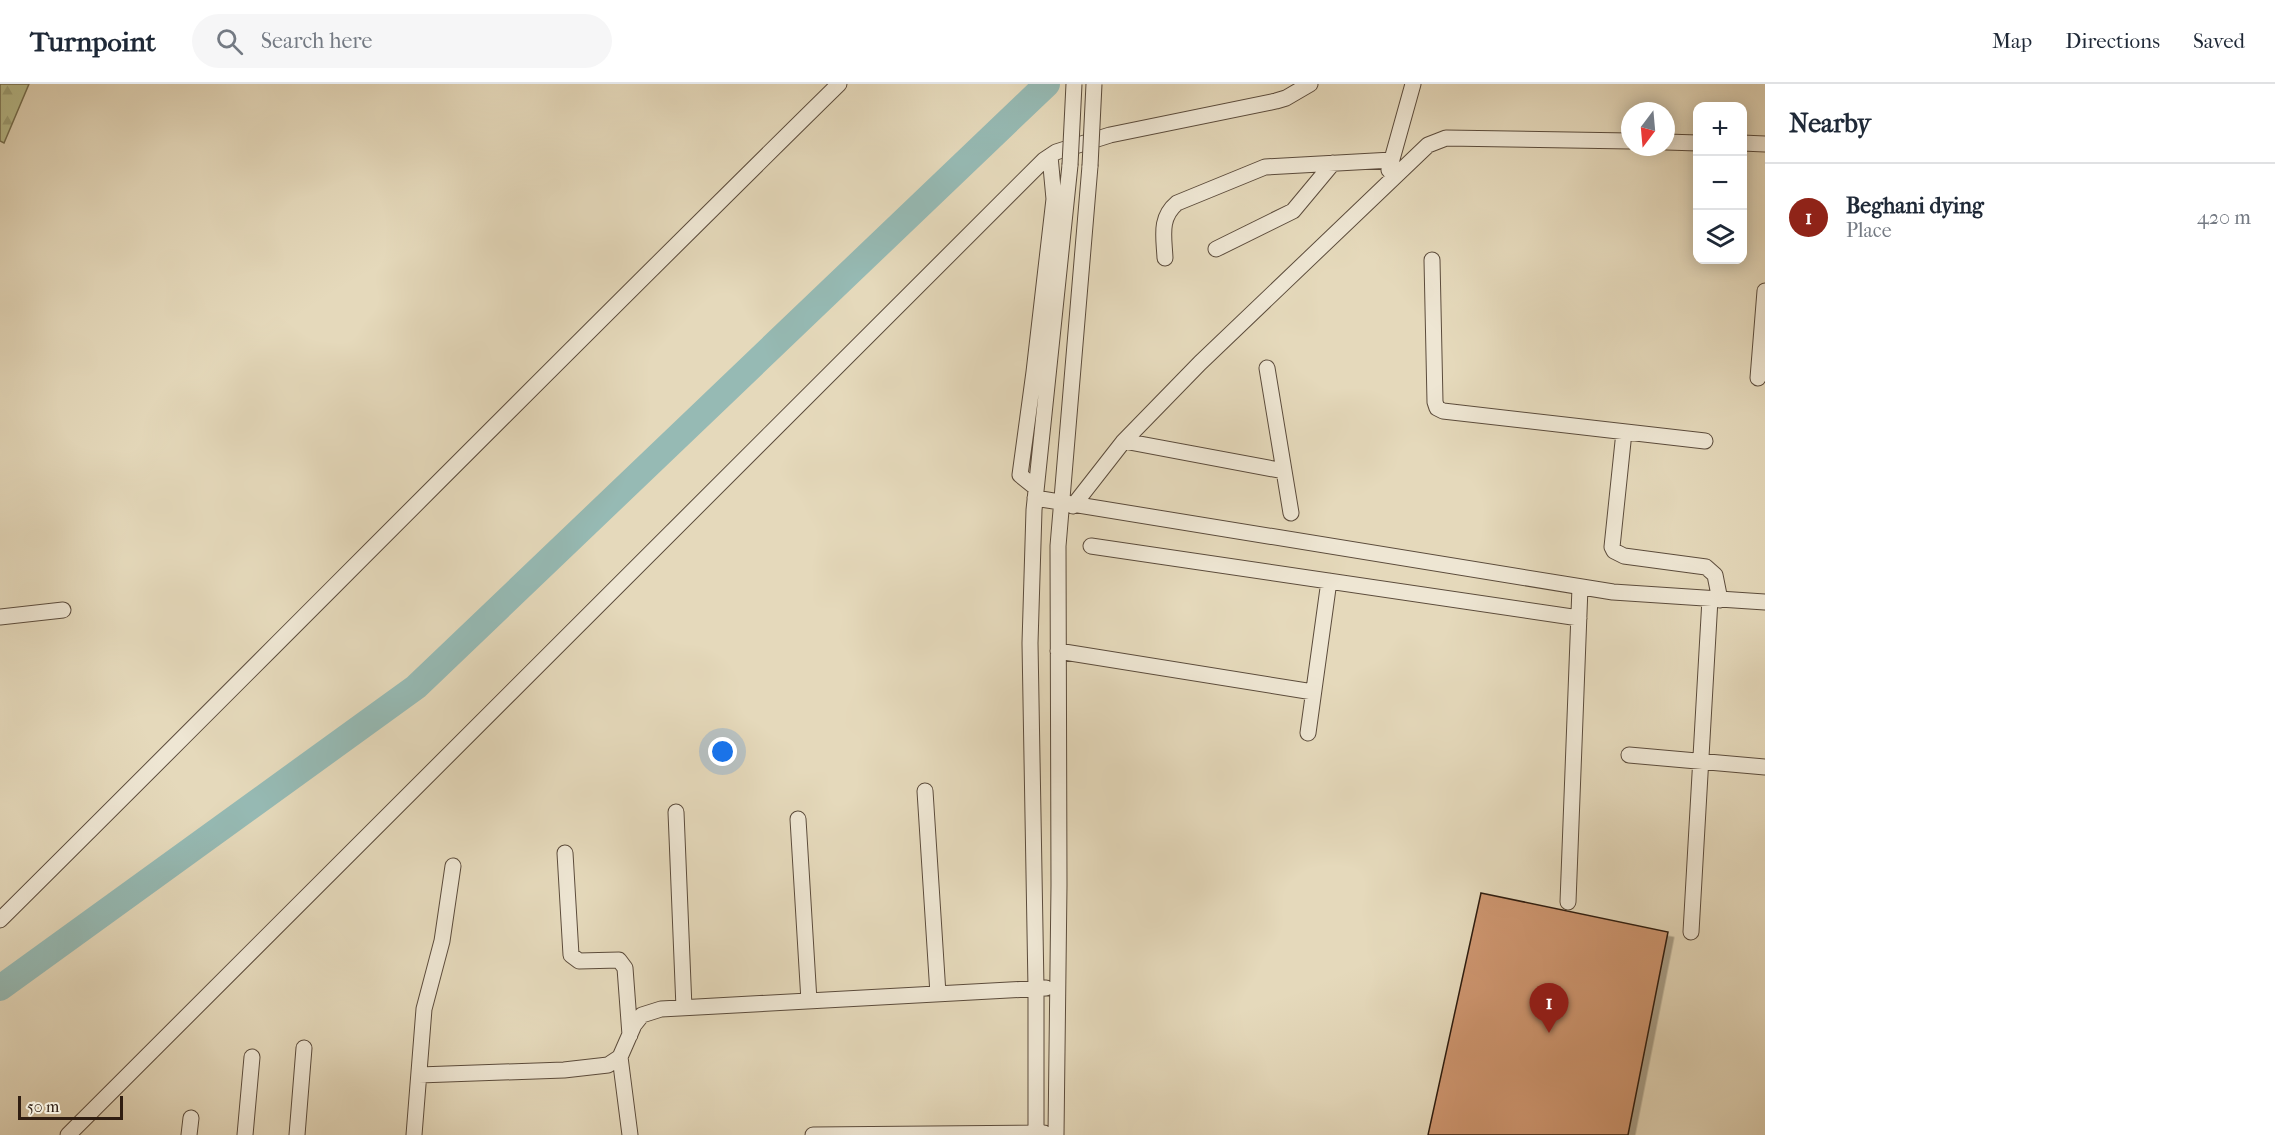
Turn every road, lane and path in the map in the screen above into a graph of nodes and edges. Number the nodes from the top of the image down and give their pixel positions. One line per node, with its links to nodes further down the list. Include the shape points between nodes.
1 (839, 84): 48 (street)
2 (1074, 84): 25 (street, bridge, via 1070,165)
3 (1094, 84): 26 (street, bridge)
4 (1310, 84): 11 (street, via 1276,101 1110,135)
5 (1413, 84): 12 (street)
6 (1621, 141): 14 (street, via 1446,138 1428,145)
7 (1675, 142): 8 (street)
8 (1693, 142)
9 (1747, 143): 10 (street)
10 (1765, 144)
11 (1050, 156): 25 (street, via 1054,199 1020,475); 63 (street)
12 (1392, 160): 13 (street); 14 (street)
13 (1334, 163): 15 (street, via 1293,211); 16 (street, via 1265,167 1177,203 1164,220)
14 (1384, 187): 22 (street)
15 (1216, 249)
16 (1165, 258)
17 (1432, 260): 21 (street, via 1437,408 1450,413)
18 (1765, 291): 20 (street)
19 (1267, 368): 24 (street)
20 (1758, 378)
21 (1624, 432): 23 (street); 31 (street, via 1614,551 1624,556 1707,567 1714,575)
22 (1124, 441): 24 (street); 26 (street)
23 (1706, 441)
24 (1284, 471): 27 (street)
25 (1035, 493): 26 (street); 50 (street, via 1030,643)
26 (1067, 505): 30 (street); 36 (street, via 1058,546)
27 (1291, 513)
28 (1091, 546): 29 (street)
29 (1329, 581): 35 (street); 37 (street)
30 (1580, 587): 31 (street); 35 (street)
31 (1715, 599): 32 (street); 40 (street)
32 (1765, 602)
33 (63, 610): 34 (street)
34 (0, 617)
35 (1579, 618): 47 (street)
36 (1058, 651): 37 (street); 51 (street)
37 (1313, 692): 38 (street)
38 (1308, 733)
39 (1629, 755): 40 (street)
40 (1702, 761): 41 (street); 49 (street)
41 (1765, 767)
42 (925, 791): 52 (street)
43 (676, 812): 54 (street)
44 (798, 819): 53 (street)
45 (565, 853): 55 (street, via 571,955 579,961 622,963)
46 (453, 866): 59 (street, via 442,942 424,1009)
47 (1568, 902)
48 (0, 920)
49 (1691, 932)
50 (1036, 988): 51 (street); 52 (street); 61 (street)
51 (1058, 988): 62 (street)
52 (938, 994): 53 (street)
53 (809, 1001): 54 (street)
54 (684, 1008): 55 (street, via 642,1015)
55 (630, 1035): 58 (street)
56 (304, 1048): 66 (street)
57 (252, 1057): 65 (street)
58 (620, 1057): 59 (street, via 608,1065 564,1070); 68 (street)
59 (418, 1075): 67 (street)
60 (191, 1118): 64 (street)
61 (1036, 1134): 62 (street); 70 (street)
62 (1056, 1134)
63 (69, 1135)
64 (189, 1135)
65 (245, 1135)
66 (297, 1135)
67 (414, 1135)
68 (630, 1135)
69 (813, 1135): 70 (street)
70 (895, 1135)

